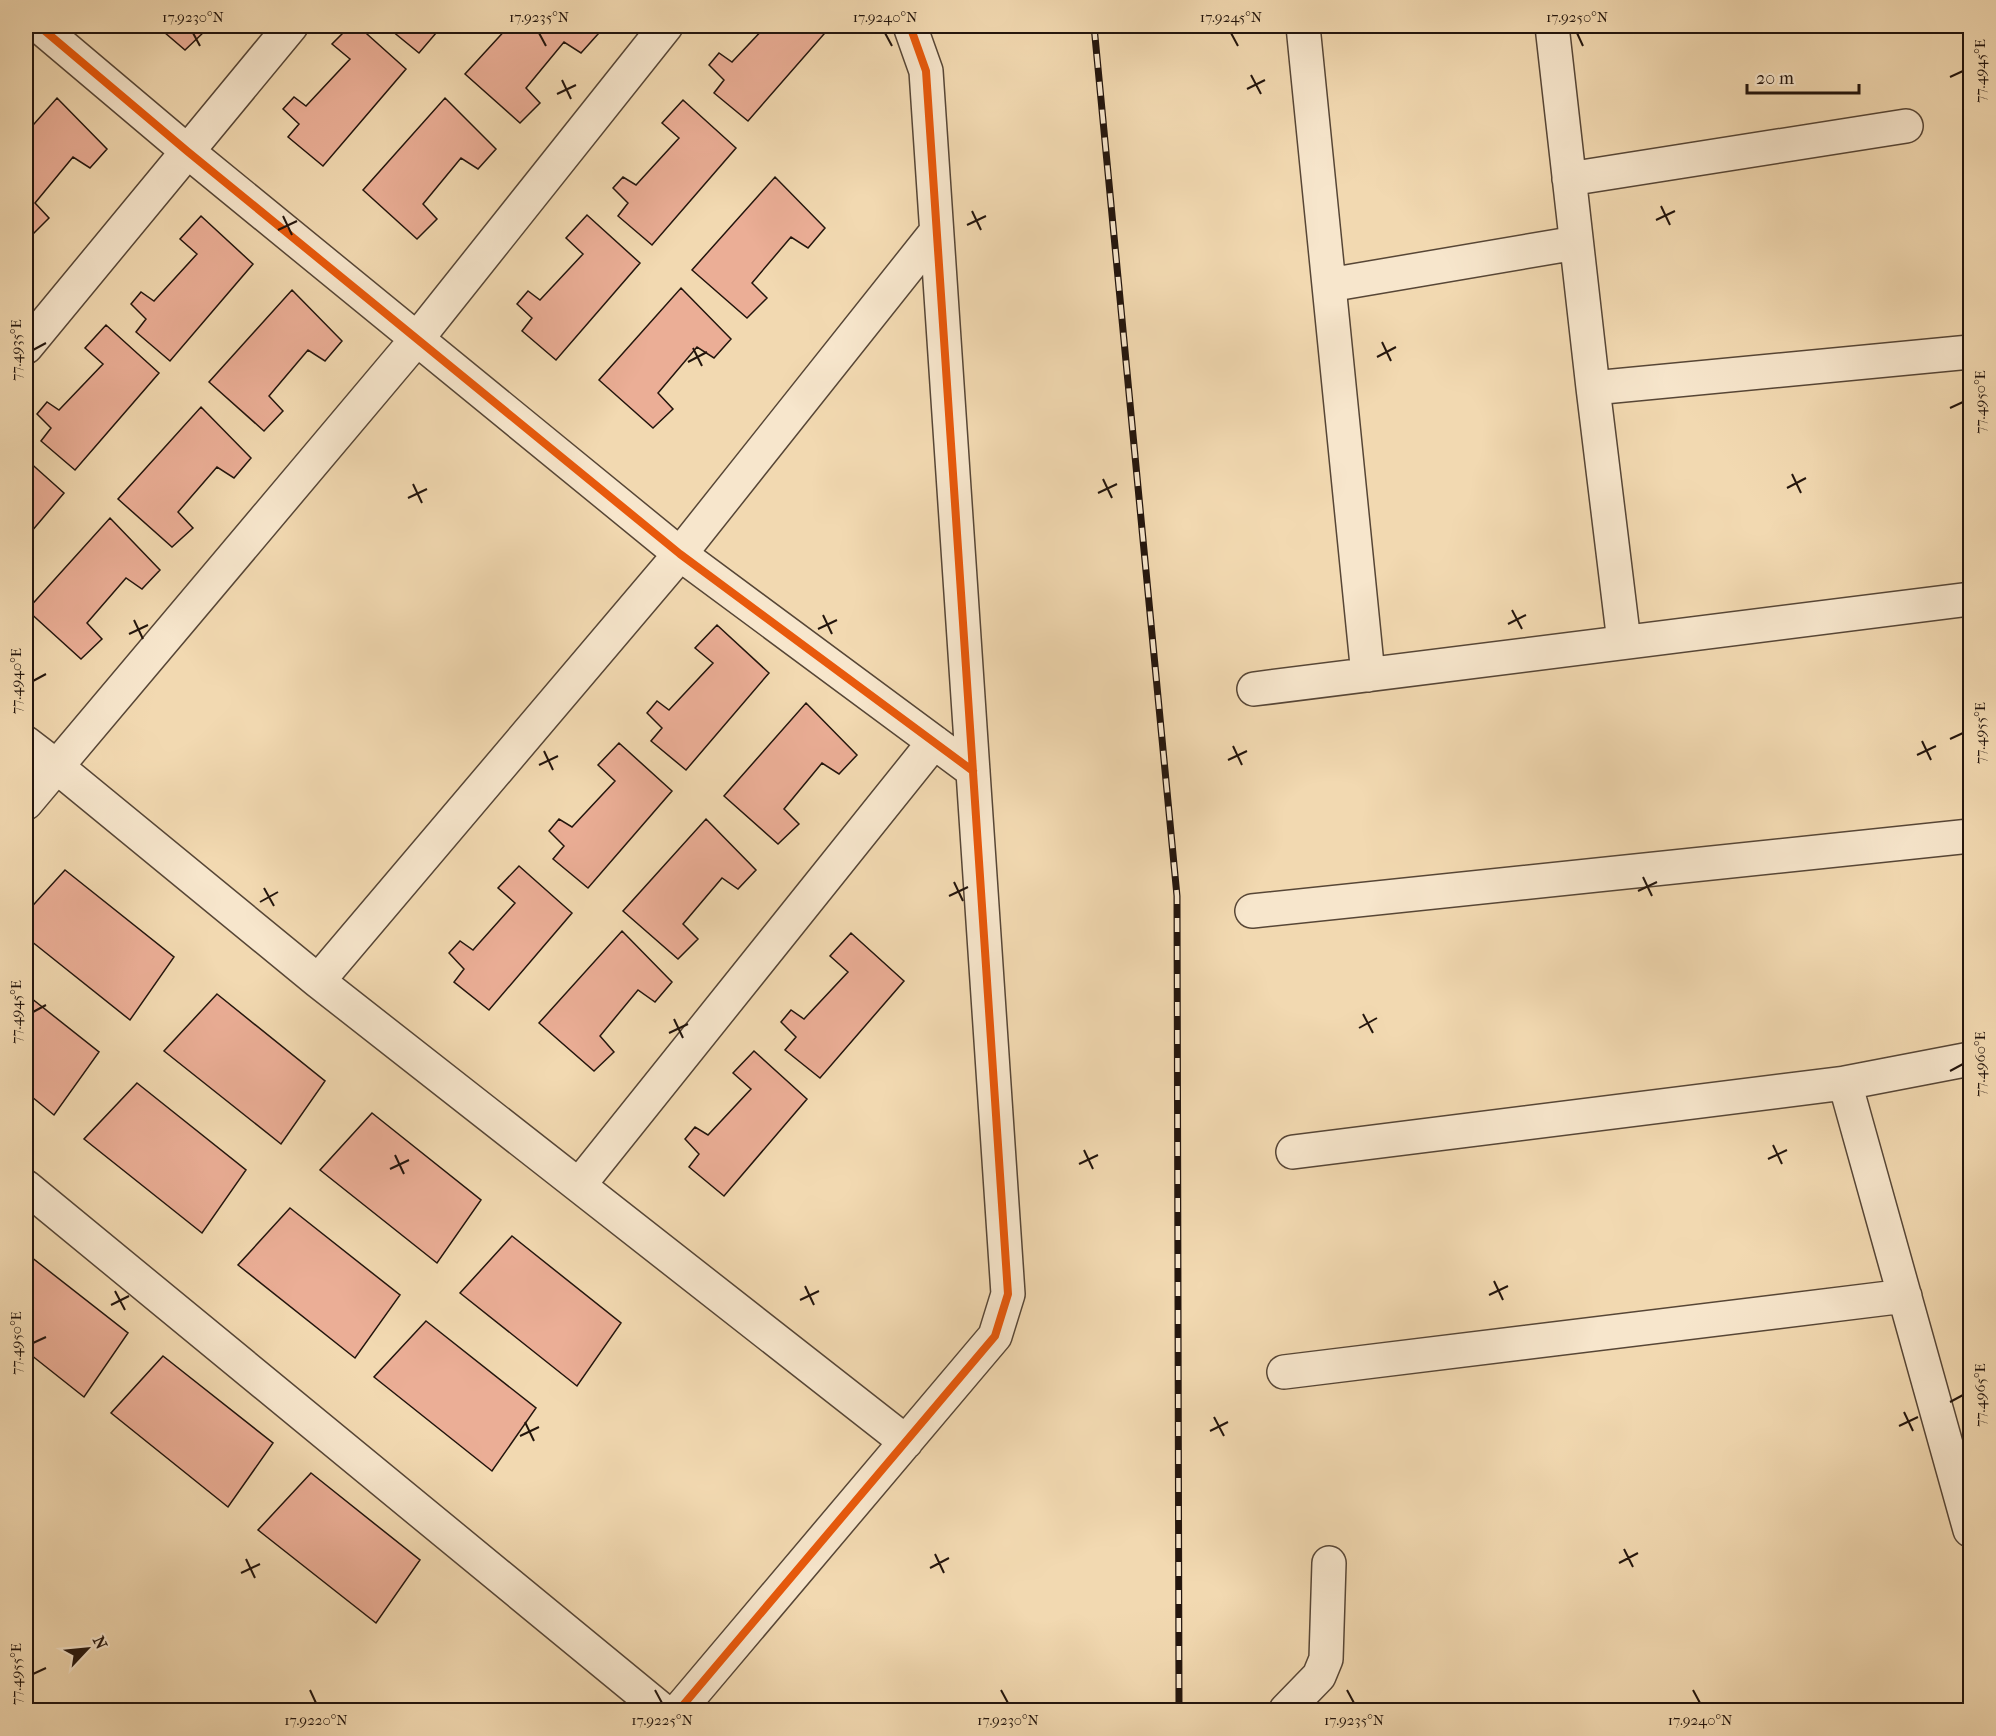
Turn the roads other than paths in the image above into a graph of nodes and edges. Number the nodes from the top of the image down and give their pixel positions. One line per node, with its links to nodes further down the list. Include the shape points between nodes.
1 (39, 26): 8 (street)
2 (291, 26): 8 (street)
3 (666, 26): 13 (street)
4 (910, 26): 10 (street, via 926,71)
5 (1303, 26): 12 (street)
6 (1552, 26): 9 (street)
7 (1906, 126): 9 (street)
8 (187, 151): 13 (street); 14 (street)
9 (1569, 179): 11 (street)
10 (936, 232): 17 (street); 25 (street)
11 (1576, 243): 12 (street); 16 (street)
12 (1329, 285): 20 (street)
13 (416, 340): 17 (street); 24 (street)
14 (26, 347)
15 (1971, 352): 16 (street)
16 (1593, 388): 19 (street)
17 (680, 554): 22 (street); 29 (street)
18 (1971, 599): 19 (street)
19 (1624, 642): 20 (street)
20 (1368, 675): 21 (street)
21 (1254, 690)
22 (934, 742): 25 (street); 33 (street)
23 (26, 743): 24 (street)
24 (56, 766): 26 (street); 29 (street)
25 (973, 771): 37 (street, via 1008,1294 995,1336)
26 (26, 803)
27 (1971, 836): 28 (street)
28 (1252, 911)
29 (318, 981): 33 (street)
30 (1971, 1059): 31 (street)
31 (1845, 1083): 32 (street); 35 (street)
32 (1293, 1152)
33 (579, 1185): 37 (street)
34 (26, 1187): 40 (street)
35 (1905, 1296): 36 (street); 38 (street)
36 (1284, 1372)
37 (906, 1442): 41 (street)
38 (1971, 1530)
39 (1329, 1563): 42 (street, via 1326,1659 1319,1676)
40 (662, 1710)
41 (679, 1710)
42 (1286, 1710)

